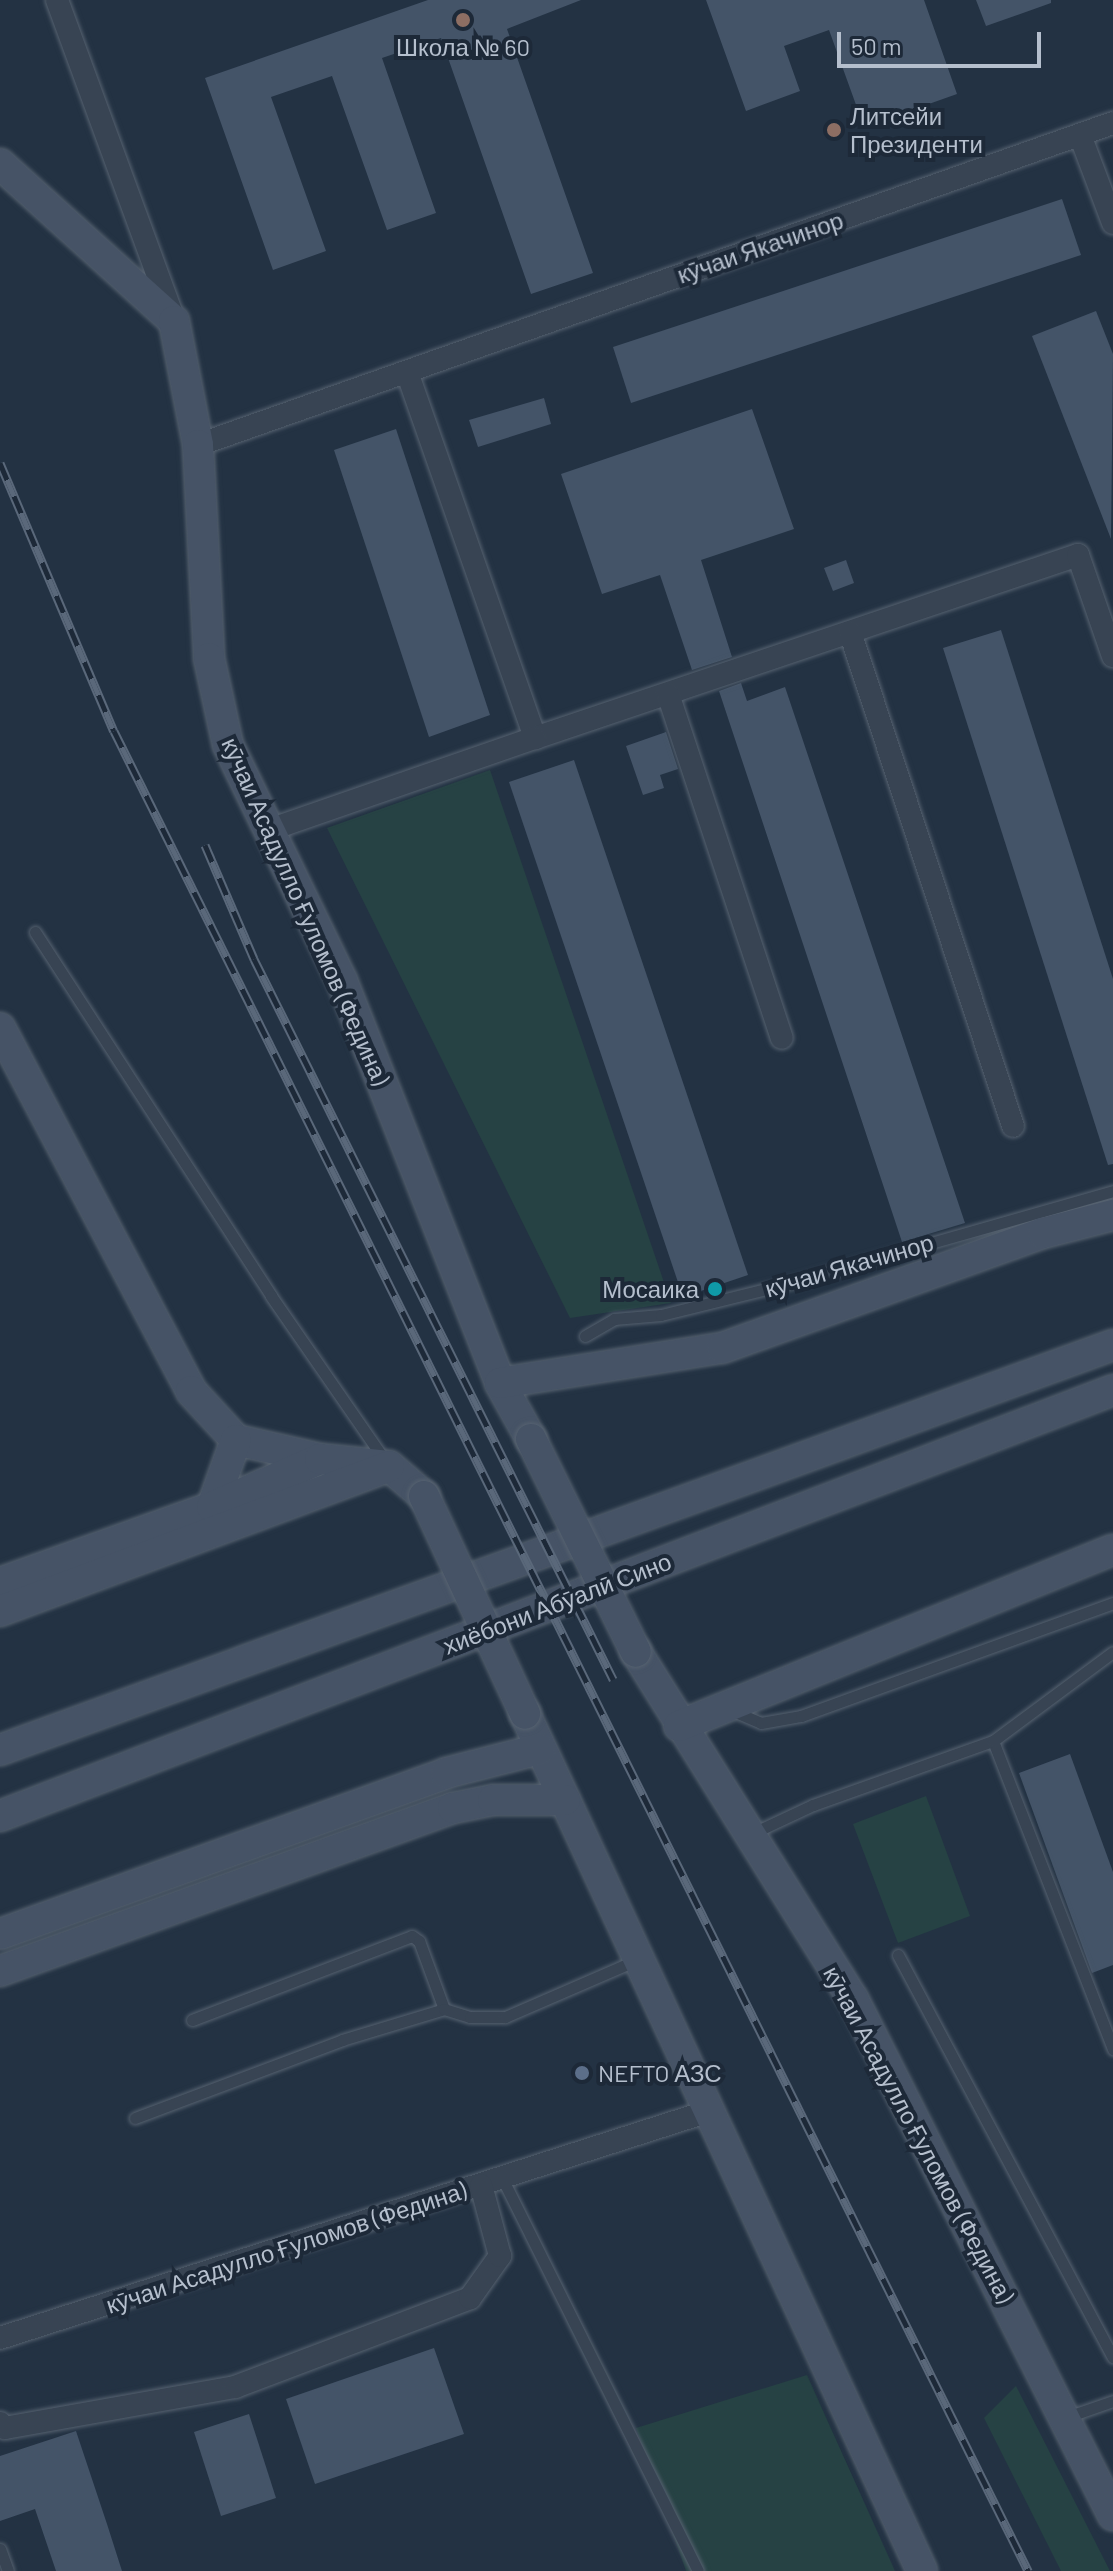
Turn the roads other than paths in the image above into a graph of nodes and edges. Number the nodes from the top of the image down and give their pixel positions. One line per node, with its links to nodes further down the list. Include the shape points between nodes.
1 (57, 0): 6 (street)
2 (1113, 123): 3 (street, кӯчаи Якачинор)
3 (1080, 135): 5 (street); 7 (street, кӯчаи Якачинор)
4 (0, 164): 6 (main road)
5 (1113, 223)
6 (174, 321): 8 (main road, кӯчаи Асадулло Ғуломов (Федина))
7 (407, 372): 8 (street, кӯчаи Якачинор); 12 (street)
8 (198, 445): 13 (main road, кӯчаи Асадулло Ғуломов (Федина), via 209,658 228,745)
9 (850, 632): 10 (street, via 1078,555); 11 (street); 17 (street)
10 (1113, 656)
11 (668, 694): 12 (street); 16 (street)
12 (535, 738): 13 (street)
13 (269, 830): 22 (main road, кӯчаи Асадулло Ғуломов (Федина), via 342,981)
14 (35, 932): 26 (lane, via 271,1296)
15 (0, 1028): 24 (main road, via 191,1391)
16 (782, 1038)
17 (1013, 1126)
18 (1113, 1191): 20 (lane, кӯчаи Якачинор, via 750,1293 661,1315 614,1319)
19 (1113, 1215): 22 (main road, via 1043,1233 722,1348)
20 (585, 1336)
21 (1112, 1344): 36 (main road, хиёбони Абӯалӣ Сино)
22 (500, 1383): 34 (main road, кӯчаи Асадулло Ғуломов (Федина), bridge)
23 (1113, 1390): 39 (main road, хиёбони Абӯалӣ Сино)
24 (236, 1440): 25 (main road); 27 (main road)
25 (320, 1459): 26 (main road); 27 (main road)
26 (389, 1466): 31 (main road); 37 (main road, bridge, via 424,1496)
27 (212, 1507): 29 (main road)
28 (1113, 1550): 33 (main road)
29 (0, 1583)
30 (1113, 1603): 33 (lane, via 801,1716 761,1723)
31 (0, 1611)
32 (1113, 1652): 35 (lane)
33 (725, 1707): 34 (main road)
34 (679, 1726): 40 (main road, кӯчаи Асадулло Ғуломов (Федина))
35 (993, 1741): 40 (lane, via 813,1805); 47 (lane)
36 (2, 1748)
37 (540, 1749): 38 (main road); 41 (main road, via 446,1773)
38 (565, 1800): 43 (main road); 44 (main road, via 493,1800 453,1808)
39 (0, 1816)
40 (748, 1834): 54 (main road, кӯчаи Асадулло Ғуломов (Федина), via 853,1999)
41 (0, 1934)
42 (898, 1955): 52 (lane)
43 (638, 1960): 45 (lane, via 505,2017 470,2017); 48 (main road)
44 (0, 1971)
45 (444, 2009): 46 (lane, via 419,1941 412,1936); 49 (lane, via 342,2040)
46 (192, 2020)
47 (1113, 2049)
48 (709, 2111): 50 (street, кӯчаи Асадулло Ғуломов (Федина)); 60 (main road)
49 (135, 2118)
50 (491, 2181): 51 (street, кӯчаи Асадулло Ғуломов (Федина)); 55 (street, via 500,2256 470,2298 235,2387 5,2428); 59 (lane)
51 (0, 2338)
52 (1113, 2357)
53 (1113, 2401): 54 (lane)
54 (1066, 2418): 56 (main road, кӯчаи Асадулло Ғуломов (Федина))
55 (0, 2423)
56 (1113, 2515)
57 (0, 2549): 58 (lane)
58 (8, 2571)
59 (698, 2571)
60 (922, 2571)

